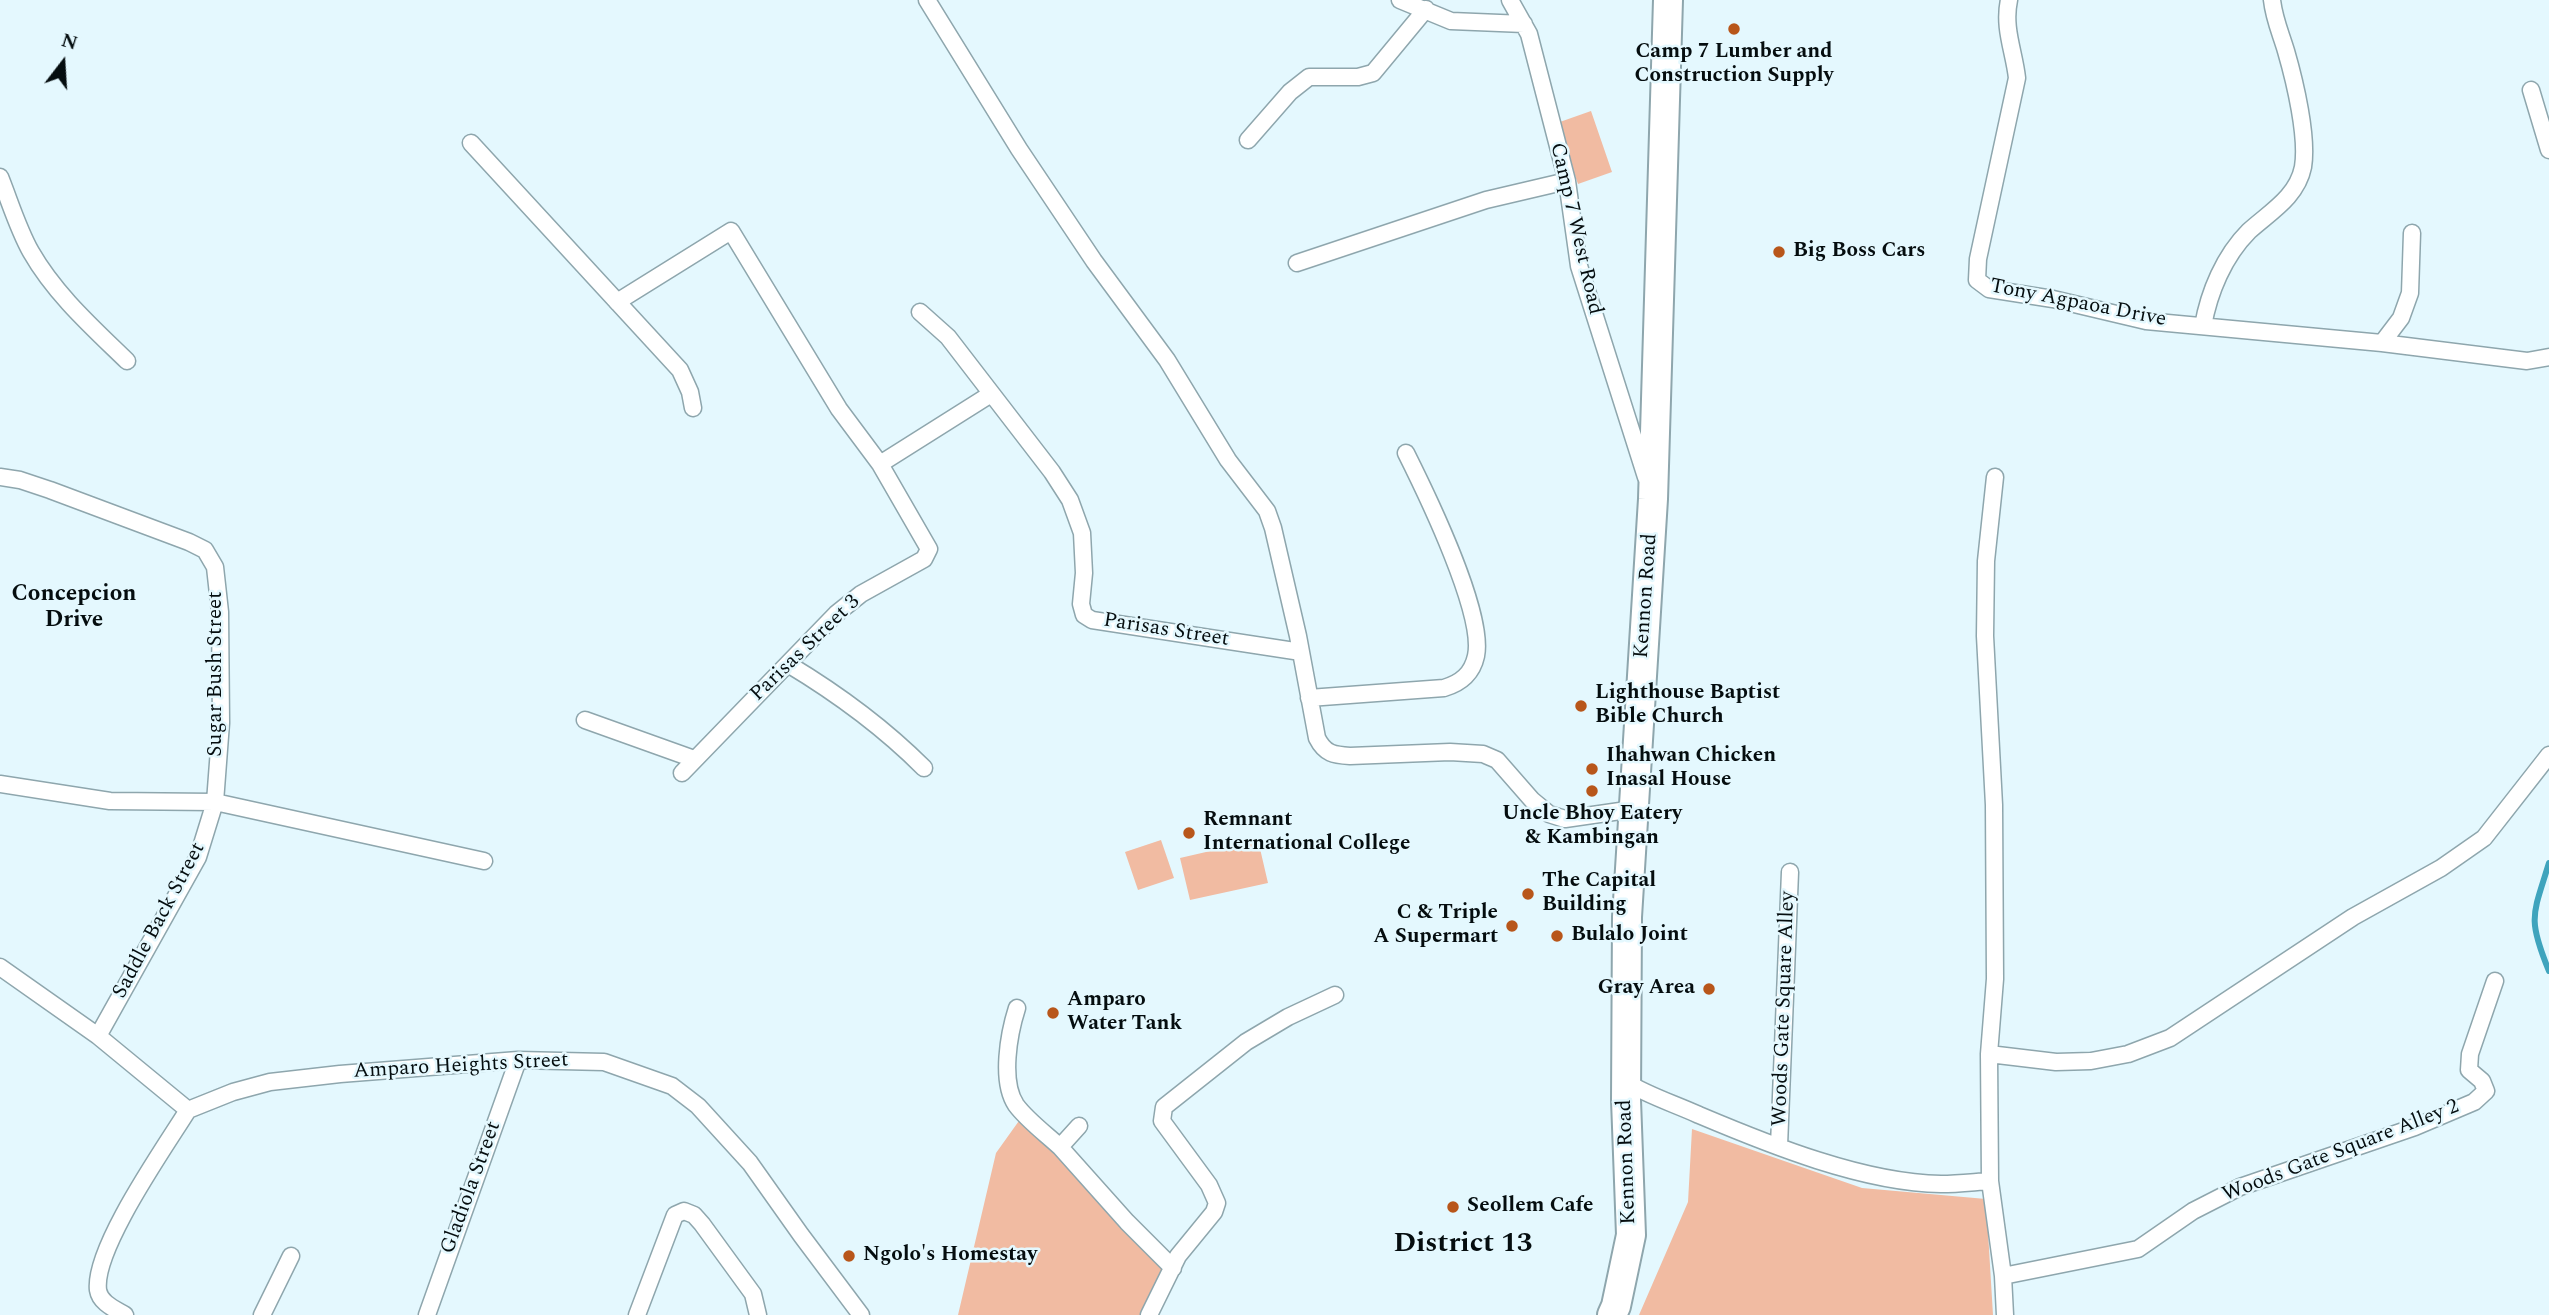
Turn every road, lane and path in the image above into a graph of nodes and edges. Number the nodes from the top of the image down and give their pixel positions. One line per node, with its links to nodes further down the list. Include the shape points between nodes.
1 (927, 0): 30 (street, via 1019,149 1266,511)
2 (1400, 0): 7 (street)
3 (1510, 0): 8 (street, Camp 7 West Road)
4 (1668, 0): 29 (highway, Kennon Road)
5 (2009, 0): 19 (street, Tony Agpaoa Drive, via 2007,33 2017,78 1977,280 1989,289 2146,321)
6 (2273, 0): 19 (street, via 2293,79 2304,152 2301,176 2284,202 2232,253 2207,304)
7 (1426, 9): 8 (street, via 1451,21); 10 (street, via 1373,73 1309,77)
8 (1524, 24): 14 (street, Camp 7 West Road)
9 (2530, 90): 12 (street)
10 (1248, 140)
11 (471, 143): 17 (street)
12 (2549, 150)
13 (0, 177): 22 (street, via 29,249 45,274)
14 (1567, 181): 16 (street, via 1486,200); 29 (street, Camp 7 West Road, via 1579,265)
15 (2412, 233): 20 (street, via 2410,293 2401,318)
16 (1297, 263)
17 (617, 302): 24 (street, via 680,370); 26 (street, via 731,231 839,409)
18 (920, 312): 23 (street, via 948,337)
19 (2203, 326): 20 (street, Tony Agpaoa Drive)
20 (2382, 344): 21 (street, Tony Agpaoa Drive, via 2527,360)
21 (2549, 357)
22 (127, 361)
23 (991, 394): 26 (street); 30 (street, Parisas Street, via 1052,472 1076,514 1082,533 1084,615 1092,620)
24 (693, 408)
25 (1406, 453): 32 (street, via 1437,517 1466,596 1477,641 1474,664 1459,683 1444,688)
26 (880, 464): 31 (street, Parisas Street 3, via 929,546 928,556 852,601)
27 (0, 477): 39 (street, Sugar Bush Street, via 50,490 205,550 215,567 220,612 221,723)
28 (1995, 477): 48 (street, via 1986,561 1985,636 1994,806 1995,979)
29 (1653, 499): 40 (highway, Kennon Road)
30 (1301, 652): 32 (street)
31 (788, 664): 35 (street, Parisas Street 3); 36 (street, via 857,709)
32 (1309, 698): 40 (street, via 1317,738 1334,755 1483,754 1497,760 1549,814 1565,819)
33 (585, 720): 35 (street)
34 (2549, 755): 48 (street, via 2484,838 2353,917 2171,1038 2091,1061)
35 (694, 759): 37 (street, Parisas Street 3)
36 (924, 768)
37 (681, 773)
38 (0, 784): 39 (street, via 110,801)
39 (215, 802): 41 (street); 47 (street, Saddle Back Street, via 198,858)
40 (1633, 809): 50 (highway, Kennon Road, via 1627,917)
41 (484, 861)
42 (1790, 872): 53 (street, Woods Gate Square Alley)
43 (0, 967): 47 (street)
44 (2495, 981): 58 (street, Woods Gate Square Alley 2, via 2468,1065 2486,1091 2474,1102 2240,1187 2193,1211 2138,1249)
45 (1335, 995): 57 (street, via 1246,1042 1164,1107 1162,1121 1217,1203)
46 (1017, 1007): 54 (street, via 1009,1033 1010,1091 1016,1104)
47 (98, 1037): 51 (street)
48 (1989, 1054): 55 (street)
49 (518, 1060): 51 (street, Amparo Heights Street, via 270,1082); 61 (street, Gladiola Street); 64 (street, Amparo Heights Street, via 604,1062 672,1086 698,1106 750,1163)
50 (1633, 1092): 53 (street); 66 (highway, Kennon Road, via 1631,1236)
51 (188, 1110): 59 (street, via 118,1224 100,1272 98,1292 104,1302)
52 (1079, 1126): 54 (street)
53 (1780, 1146): 55 (street, via 1885,1178 1940,1184)
54 (1060, 1147): 57 (street)
55 (1990, 1181): 58 (street)
56 (291, 1256): 60 (street)
57 (1173, 1268): 65 (street)
58 (2003, 1276): 67 (street)
59 (125, 1315)
60 (262, 1315)
61 (426, 1315)
62 (637, 1315): 63 (street, via 675,1215 684,1211 702,1224 753,1294)
63 (758, 1315)
64 (861, 1315)
65 (1149, 1315)
66 (1612, 1315)
67 (2005, 1315)

